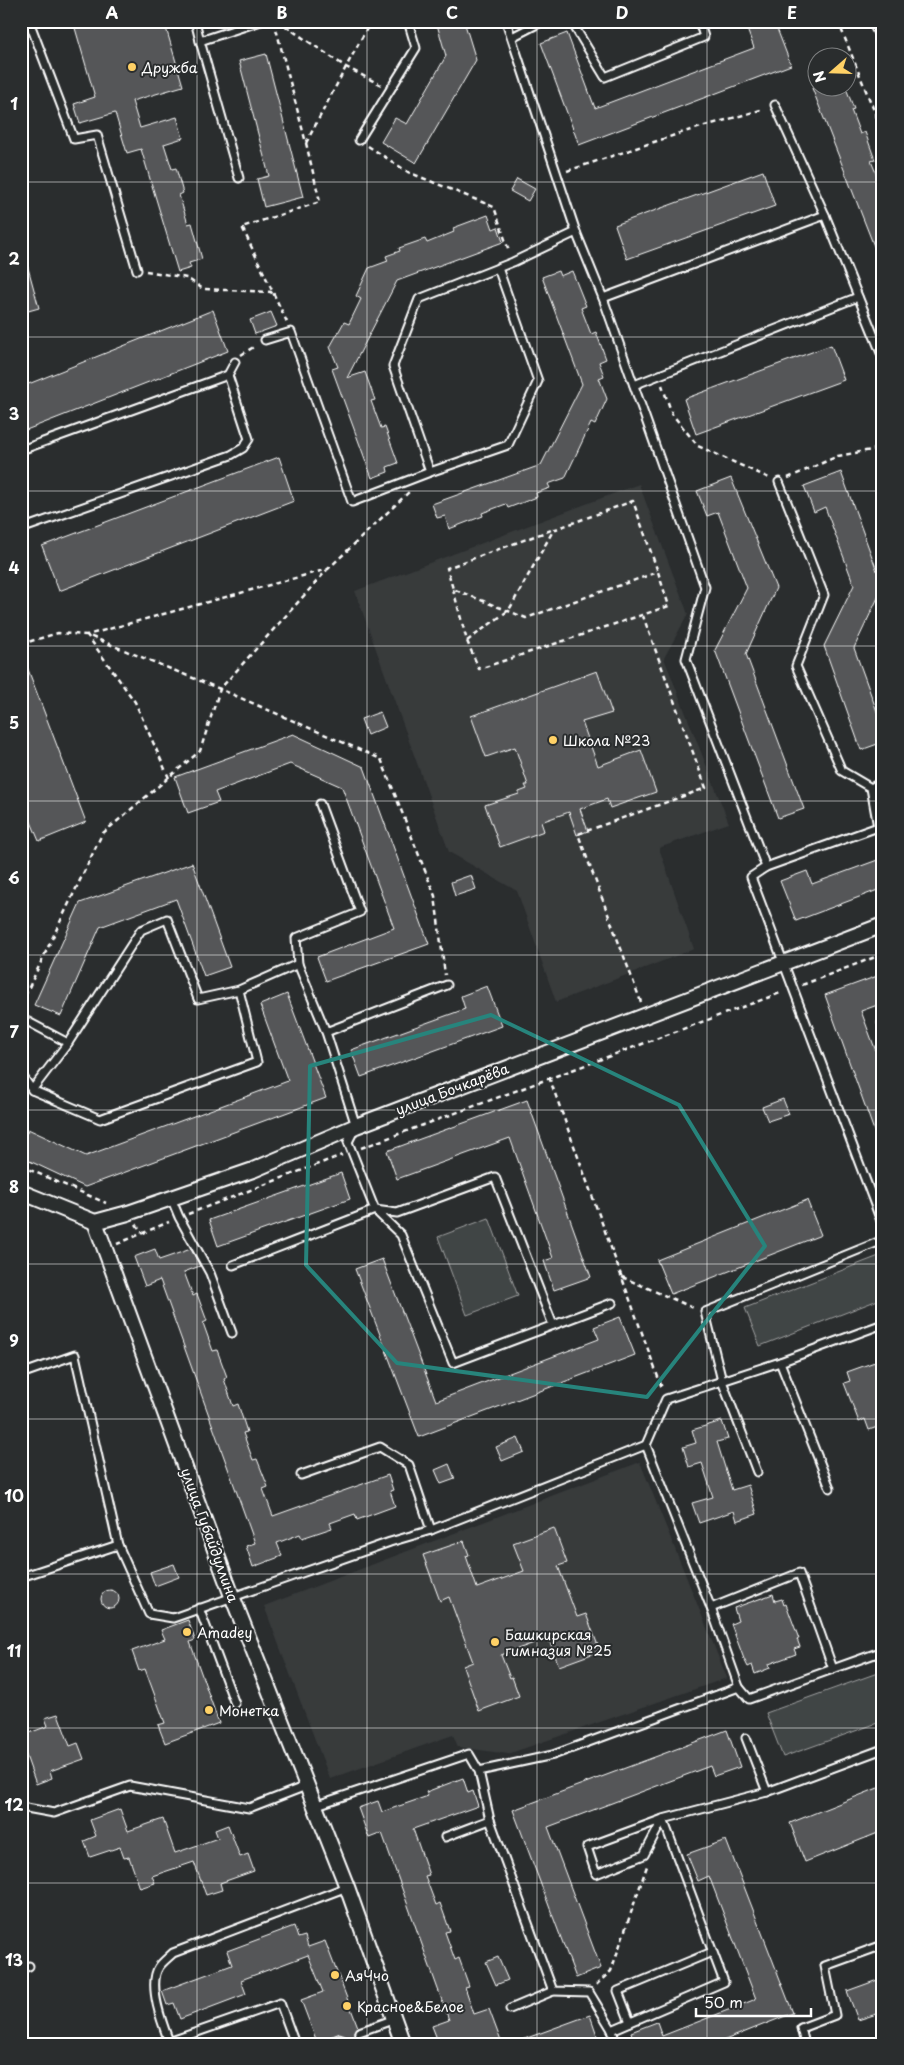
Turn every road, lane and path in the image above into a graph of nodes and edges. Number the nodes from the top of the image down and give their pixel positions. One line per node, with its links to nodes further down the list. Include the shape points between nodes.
1 (28, 21): 29 (lane, via 74,139 97,135)
2 (195, 21): 16 (lane)
3 (261, 21): 16 (lane)
4 (274, 21): 22 (path)
5 (278, 21): 17 (path)
6 (372, 21): 17 (path)
7 (408, 21): 18 (lane, via 416,48)
8 (506, 21): 15 (lane)
9 (543, 21): 15 (lane)
10 (571, 21): 11 (lane, via 605,77 704,36)
11 (699, 21)
12 (838, 21): 20 (path)
13 (879, 21): 14 (street)
14 (883, 29)
15 (512, 37): 23 (lane)
16 (200, 41): 24 (lane)
17 (346, 66): 18 (path); 22 (path)
18 (389, 89): 21 (lane)
19 (775, 106): 23 (path); 25 (lane)
20 (883, 133)
21 (359, 140): 27 (path, via 408,172 494,207)
22 (306, 143): 32 (path, via 320,202 242,227)
23 (557, 174): 26 (lane)
24 (239, 178)
25 (825, 215): 30 (lane); 31 (lane)
26 (576, 232): 27 (lane); 31 (lane)
27 (513, 262): 28 (lane)
28 (498, 268): 42 (lane, via 419,299 393,366); 42 (lane, via 538,380 508,445)
29 (137, 270): 32 (path, via 186,278 203,289 271,292)
30 (858, 297): 35 (lane); 37 (lane)
31 (603, 298): 39 (lane)
32 (279, 304): 33 (path)
33 (291, 332): 34 (lane); 42 (lane, via 352,502)
34 (266, 340): 36 (path, via 244,352)
35 (883, 358)
36 (235, 362): 38 (lane)
37 (659, 374): 39 (lane); 43 (path, via 672,414 698,446)
38 (228, 375): 40 (lane); 45 (lane, via 249,439 244,448)
39 (634, 385): 60 (lane, via 705,587 686,659)
40 (21, 450)
41 (883, 453): 43 (path, via 877,449 838,456)
42 (430, 472)
43 (779, 482): 58 (lane, via 824,595 796,666 842,771)
44 (410, 492): 47 (path)
45 (21, 529)
46 (554, 530): 48 (path, via 634,501); 49 (path, via 447,568); 50 (path)
47 (328, 569): 52 (path); 55 (path)
48 (658, 572): 50 (path, via 526,618); 51 (path, via 669,606)
49 (453, 589): 50 (path); 53 (path)
50 (509, 610): 53 (path)
51 (643, 616): 53 (path, via 479,669); 69 (path, via 706,788 578,834)
52 (87, 635): 54 (path, via 58,633); 55 (path); 56 (path, via 135,702)
53 (467, 641)
54 (21, 644)
55 (220, 689): 56 (path, via 200,751); 65 (path, via 381,759 435,896)
56 (169, 778): 68 (path, via 102,834)
57 (883, 781): 58 (lane)
58 (871, 788): 60 (lane, via 878,826)
59 (320, 804): 64 (lane, via 360,912 296,938)
60 (766, 867): 63 (lane, via 751,877)
61 (883, 925): 63 (street, улица Бочкарёва)
62 (883, 954): 66 (path)
63 (784, 963): 66 (lane); 69 (street, улица Бочкарёва)
64 (298, 964): 67 (lane); 71 (lane)
65 (447, 985): 71 (lane)
66 (793, 988): 74 (path); 85 (lane)
67 (239, 990): 72 (lane, via 198,999 166,919 141,930); 75 (lane, via 258,1062 100,1119)
68 (21, 1004)
69 (645, 1014): 76 (street, улица Бочкарёва)
70 (21, 1018): 72 (lane)
71 (326, 1032): 76 (lane)
72 (68, 1043): 75 (lane)
73 (21, 1074): 75 (lane)
74 (549, 1077): 77 (path); 89 (path)
75 (32, 1090)
76 (356, 1126): 77 (lane, via 348,1142); 81 (street, улица Бочкарёва, via 253,1170)
77 (350, 1152): 82 (lane); 83 (path)
78 (21, 1166): 80 (path)
79 (21, 1192): 84 (street)
80 (91, 1197)
81 (171, 1197): 83 (lane); 84 (street, улица Бочкарёва)
82 (375, 1210): 88 (lane); 93 (lane, via 402,1235 453,1363); 93 (lane, via 397,1213 495,1177)
83 (179, 1217): 86 (path); 94 (lane, via 210,1273)
84 (95, 1222): 106 (street, улица Губайдуллина)
85 (883, 1226)
86 (142, 1233)
87 (883, 1240): 91 (lane)
88 (232, 1265)
89 (622, 1277): 91 (path); 98 (path)
90 (612, 1303): 93 (lane)
91 (705, 1312): 97 (lane)
92 (883, 1324): 95 (lane)
93 (553, 1325)
94 (232, 1333)
95 (780, 1362): 97 (lane); 102 (lane)
96 (21, 1374): 104 (lane, via 75,1354)
97 (722, 1381): 98 (lane); 100 (lane)
98 (666, 1399): 99 (lane)
99 (646, 1445): 103 (lane); 108 (lane)
100 (757, 1472)
101 (301, 1475): 103 (lane, via 380,1447 409,1465)
102 (830, 1488)
103 (431, 1530): 106 (lane)
104 (118, 1545): 105 (lane); 107 (lane, via 149,1614 172,1618)
105 (21, 1577)
106 (232, 1596): 107 (lane); 116 (street, улица Губайдуллина)
107 (199, 1608): 112 (lane)
108 (711, 1608): 110 (lane, via 799,1573); 111 (lane)
109 (883, 1651): 110 (lane)
110 (834, 1669): 111 (lane, via 749,1699)
111 (739, 1687): 115 (lane, via 552,1756)
112 (236, 1704)
113 (746, 1738): 117 (lane)
114 (883, 1749): 117 (lane)
115 (478, 1772): 118 (lane, via 469,1754); 121 (lane)
116 (306, 1786): 118 (street, улица Губайдуллина); 119 (lane, via 249,1808 130,1786 54,1813)
117 (767, 1792): 120 (lane)
118 (314, 1806): 124 (street, улица Губайдуллина)
119 (21, 1807)
120 (663, 1819): 120 (lane, via 587,1847 596,1874 644,1855); 126 (lane)
121 (490, 1820): 122 (lane); 129 (lane)
122 (446, 1837)
123 (648, 1863): 130 (path, via 611,1971)
124 (347, 1887): 132 (street, улица Губайдуллина); 138 (lane, via 173,1953 159,1967 154,1982)
125 (883, 1945): 143 (lane, via 824,1966 835,2015 801,2028)
126 (712, 1952): 133 (lane, via 724,1982); 133 (lane, via 618,1991)
127 (29, 1966): 128 (lane)
128 (21, 1969)
129 (553, 1991): 130 (lane); 131 (lane)
130 (590, 1992): 134 (lane)
131 (510, 2009)
132 (394, 2019): 135 (lane); 141 (street, улица Губайдуллина)
133 (630, 2022): 134 (lane)
134 (612, 2030): 142 (lane)
135 (360, 2032)
136 (342, 2039): 140 (lane)
137 (883, 2040): 144 (path)
138 (167, 2043): 139 (lane, via 280,2003)
139 (294, 2044)
140 (328, 2044)
141 (404, 2044)
142 (616, 2044)
143 (805, 2044)
144 (873, 2044)

